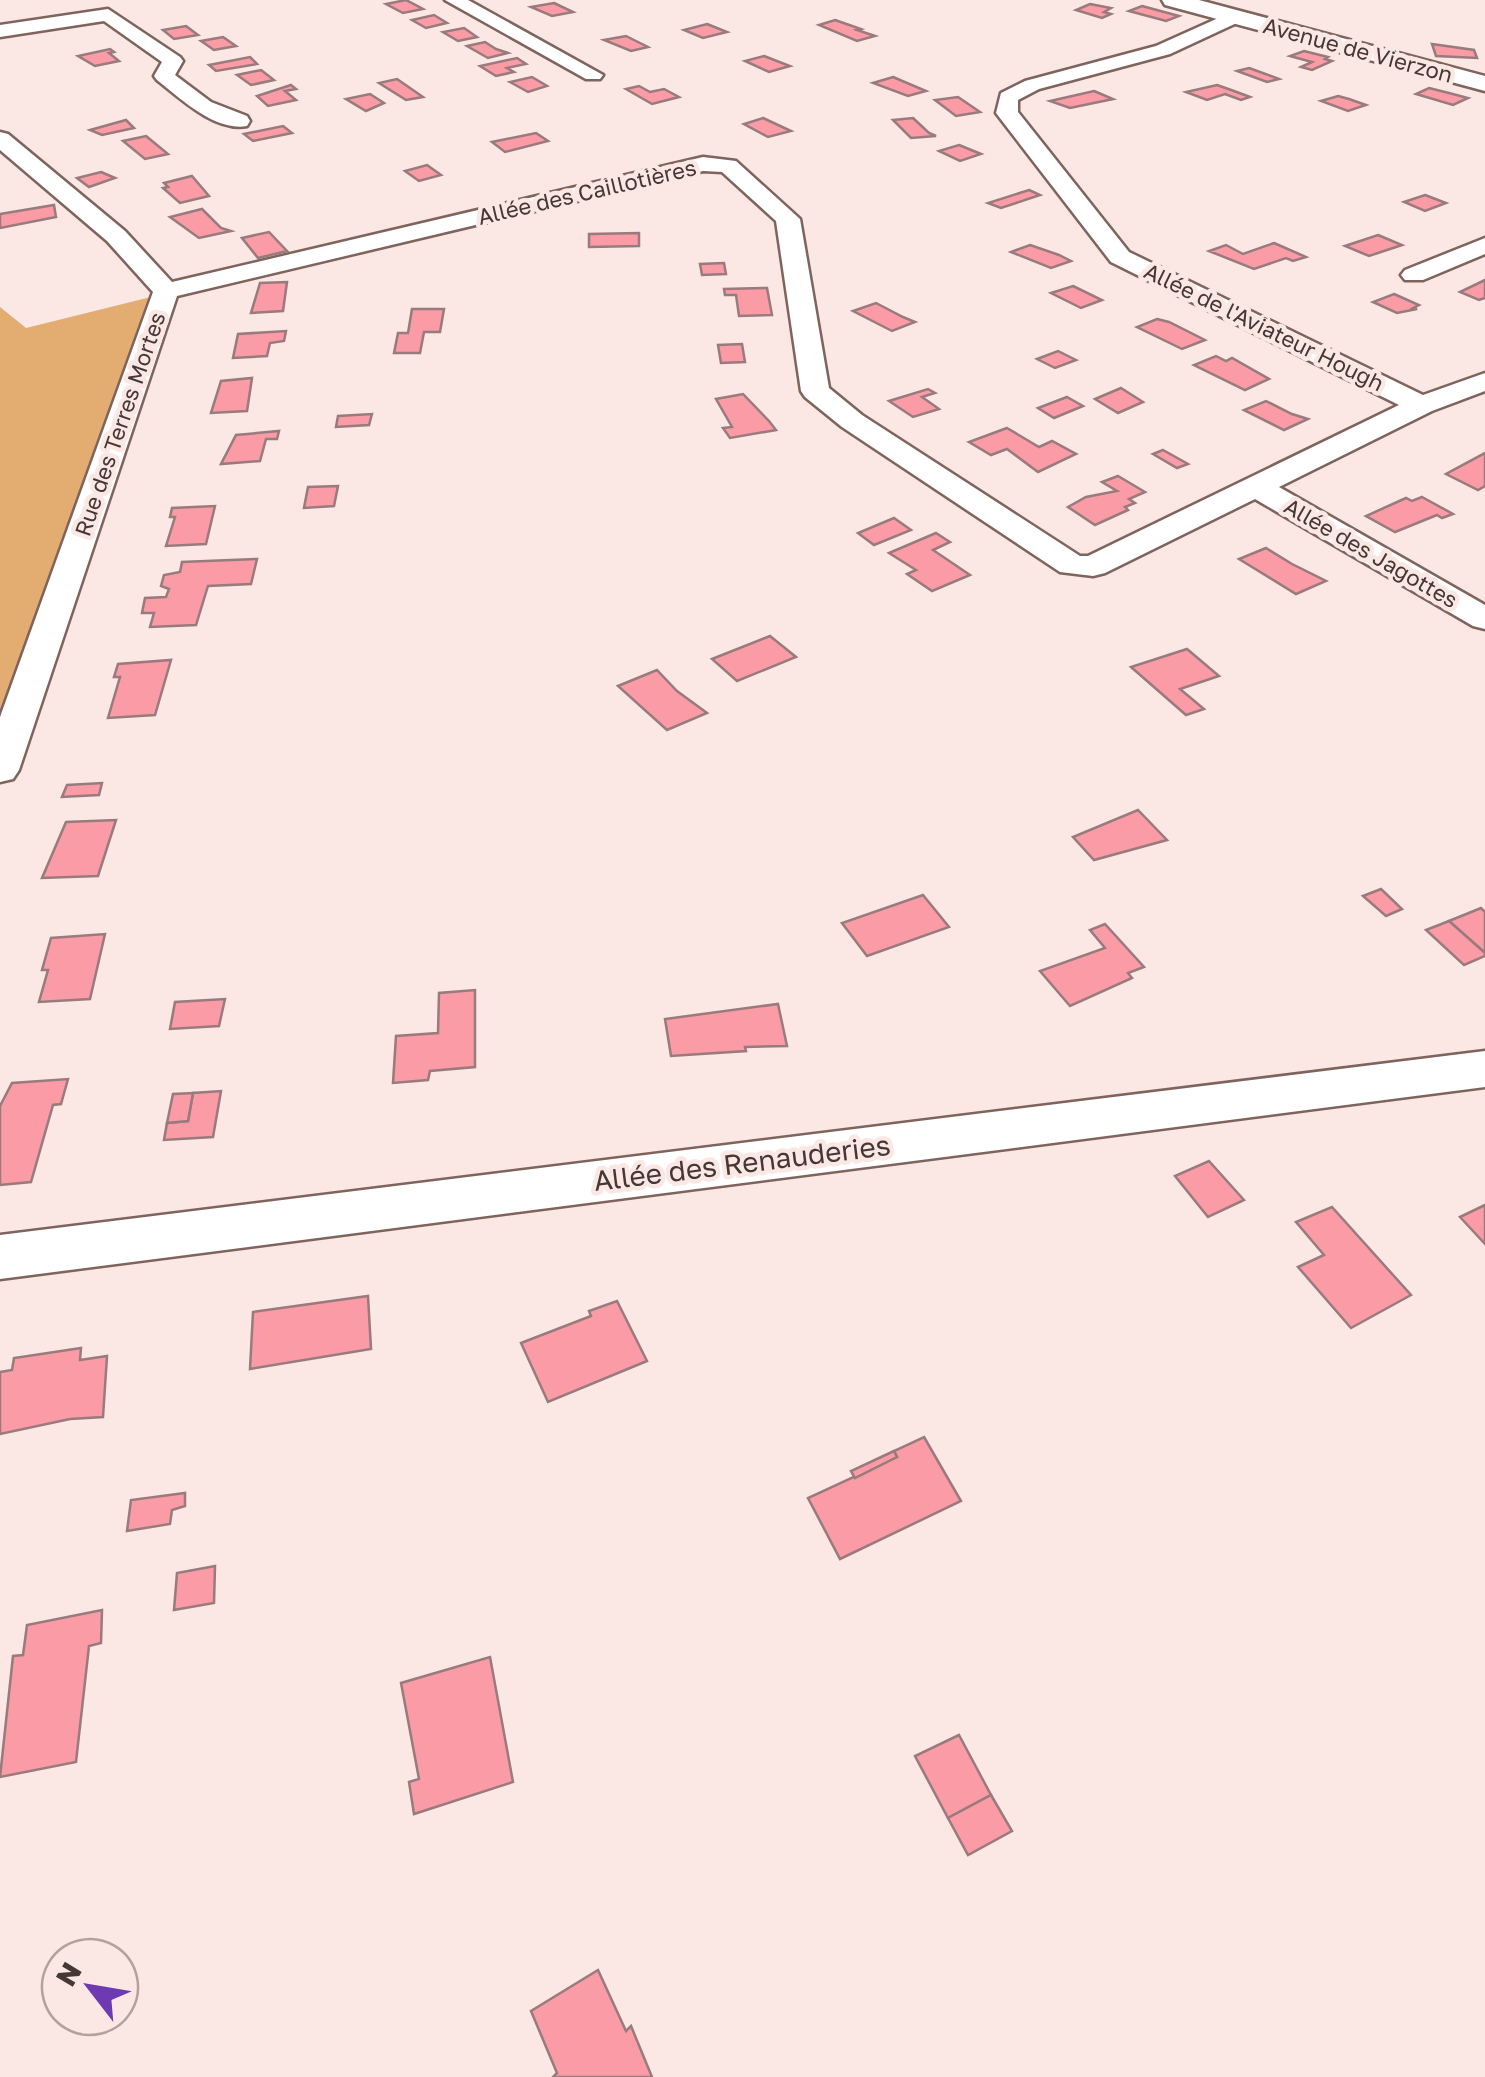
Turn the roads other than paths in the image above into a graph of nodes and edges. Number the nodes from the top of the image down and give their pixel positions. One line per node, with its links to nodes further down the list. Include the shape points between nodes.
1 (454, 0): 5 (street)
2 (1174, 0): 3 (main road, Avenue de Vierzon)
3 (1234, 16): 6 (main road, Avenue de Vierzon); 13 (street, Allée de l'Aviateur Hough, via 1162,50 1032,85 1008,97 1007,113 1120,257)
4 (0, 31): 7 (street, via 108,15 173,61 164,76 204,106)
5 (593, 75)
6 (1485, 84)
7 (239, 121)
8 (0, 139): 11 (street, Rue des Terres Mortes, via 116,236)
9 (1485, 245): 10 (street)
10 (1414, 275)
11 (166, 291): 14 (street, Allée des Caillotières, via 703,164 728,166 788,219 816,391 1072,565 1093,566); 16 (street, Rue des Terres Mortes)
12 (1485, 381): 13 (street)
13 (1422, 405): 14 (street, Allée de l'Aviateur Hough)
14 (1258, 488): 15 (street, Allée des Jagottes)
15 (1485, 619)
16 (0, 770)
17 (1485, 1069): 18 (street, Allée des Renauderies)
18 (0, 1258)

